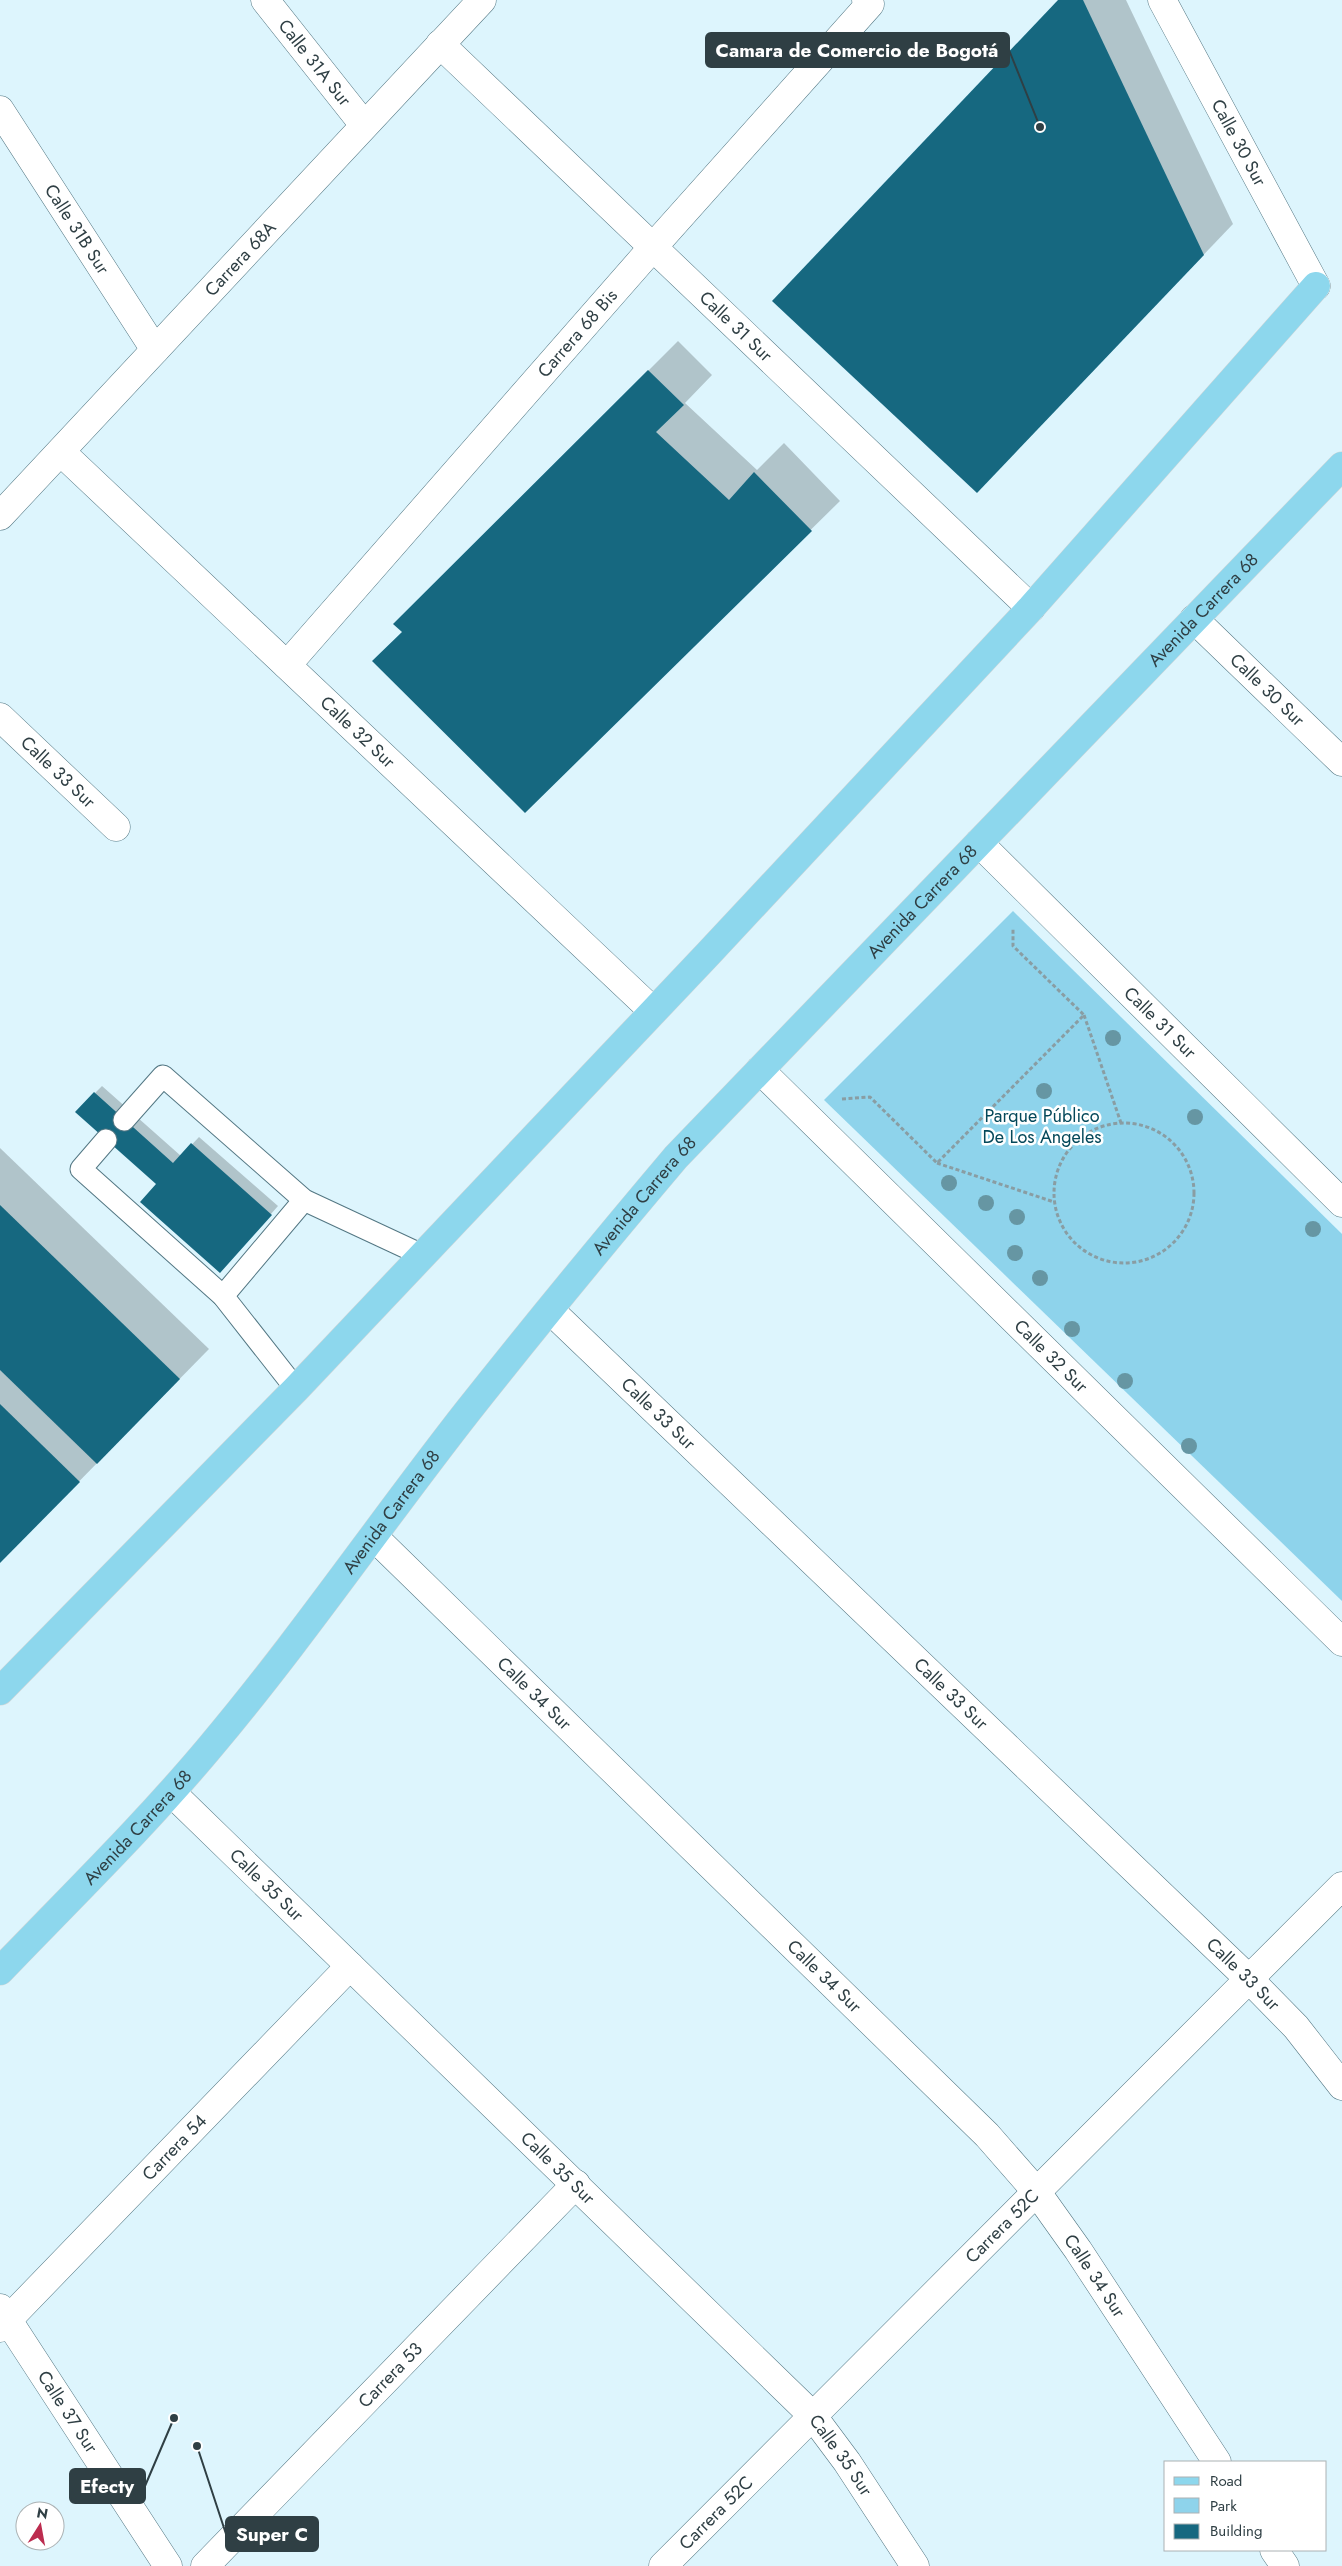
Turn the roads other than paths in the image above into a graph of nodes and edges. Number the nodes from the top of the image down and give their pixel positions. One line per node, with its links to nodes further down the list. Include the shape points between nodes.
1 (264, 0): 7 (street, Calle 31A Sur)
2 (482, 0): 5 (street, Carrera 68A)
3 (1162, 0): 9 (street, Calle 30 Sur)
4 (868, 2): 8 (street, Carrera 68 Bis)
5 (440, 44): 7 (street, Carrera 68A); 8 (street, Calle 31 Sur)
6 (0, 110): 10 (street, Calle 31B Sur)
7 (364, 126): 10 (street, Carrera 68A)
8 (653, 247): 14 (street, Calle 31 Sur); 16 (street, Carrera 68 Bis)
9 (1316, 286): 14 (main road)
10 (155, 350): 11 (street, Carrera 68A)
11 (60, 452): 13 (street, Carrera 68A); 16 (street, Calle 32 Sur)
12 (1342, 466): 15 (main road, Avenida Carrera 68)
13 (0, 516)
14 (1031, 608): 21 (main road)
15 (1194, 619): 18 (street, Calle 30 Sur); 20 (main road, Avenida Carrera 68)
16 (287, 665): 21 (street, Calle 32 Sur)
17 (0, 718): 19 (street, Calle 33 Sur)
18 (1342, 762)
19 (116, 827)
20 (979, 843): 22 (main road, Avenida Carrera 68); 26 (street, Calle 31 Sur)
21 (653, 1011): 27 (main road)
22 (760, 1070): 29 (main road, Avenida Carrera 68, via 676,1157); 32 (street, Calle 32 Sur)
23 (124, 1120): 25 (lane, via 163,1076)
24 (106, 1140): 28 (lane, via 81,1168)
25 (304, 1200): 27 (lane); 28 (lane)
26 (1342, 1203)
27 (422, 1255): 30 (main road)
28 (223, 1296): 30 (lane)
29 (550, 1310): 31 (main road, Avenida Carrera 68, via 466,1413); 38 (street, Calle 33 Sur)
30 (296, 1389): 33 (main road)
31 (374, 1537): 34 (main road, Avenida Carrera 68, via 278,1665); 41 (street, Calle 34 Sur, via 987,2135)
32 (1342, 1642)
33 (0, 1691)
34 (172, 1793): 36 (street, Calle 35 Sur); 37 (main road, Avenida Carrera 68)
35 (1342, 1886): 38 (street, Carrera 52C)
36 (350, 1966): 40 (street, Calle 35 Sur); 42 (street, Carrera 54)
37 (0, 1971)
38 (1249, 1979): 39 (street, Calle 33 Sur, via 1296,2027); 41 (street, Carrera 52C)
39 (1342, 2086)
40 (576, 2184): 43 (street, Calle 35 Sur); 47 (street, Carrera 53)
41 (1036, 2191): 43 (street, Carrera 52C); 44 (street, Calle 34 Sur)
42 (3, 2319): 46 (street, Calle 37 Sur)
43 (812, 2415): 48 (street, Carrera 52C); 49 (street, Calle 35 Sur)
44 (1216, 2461)
45 (1275, 2551): 50 (street)
46 (168, 2566)
47 (205, 2566)
48 (663, 2566)
49 (915, 2566)
50 (1285, 2566)

